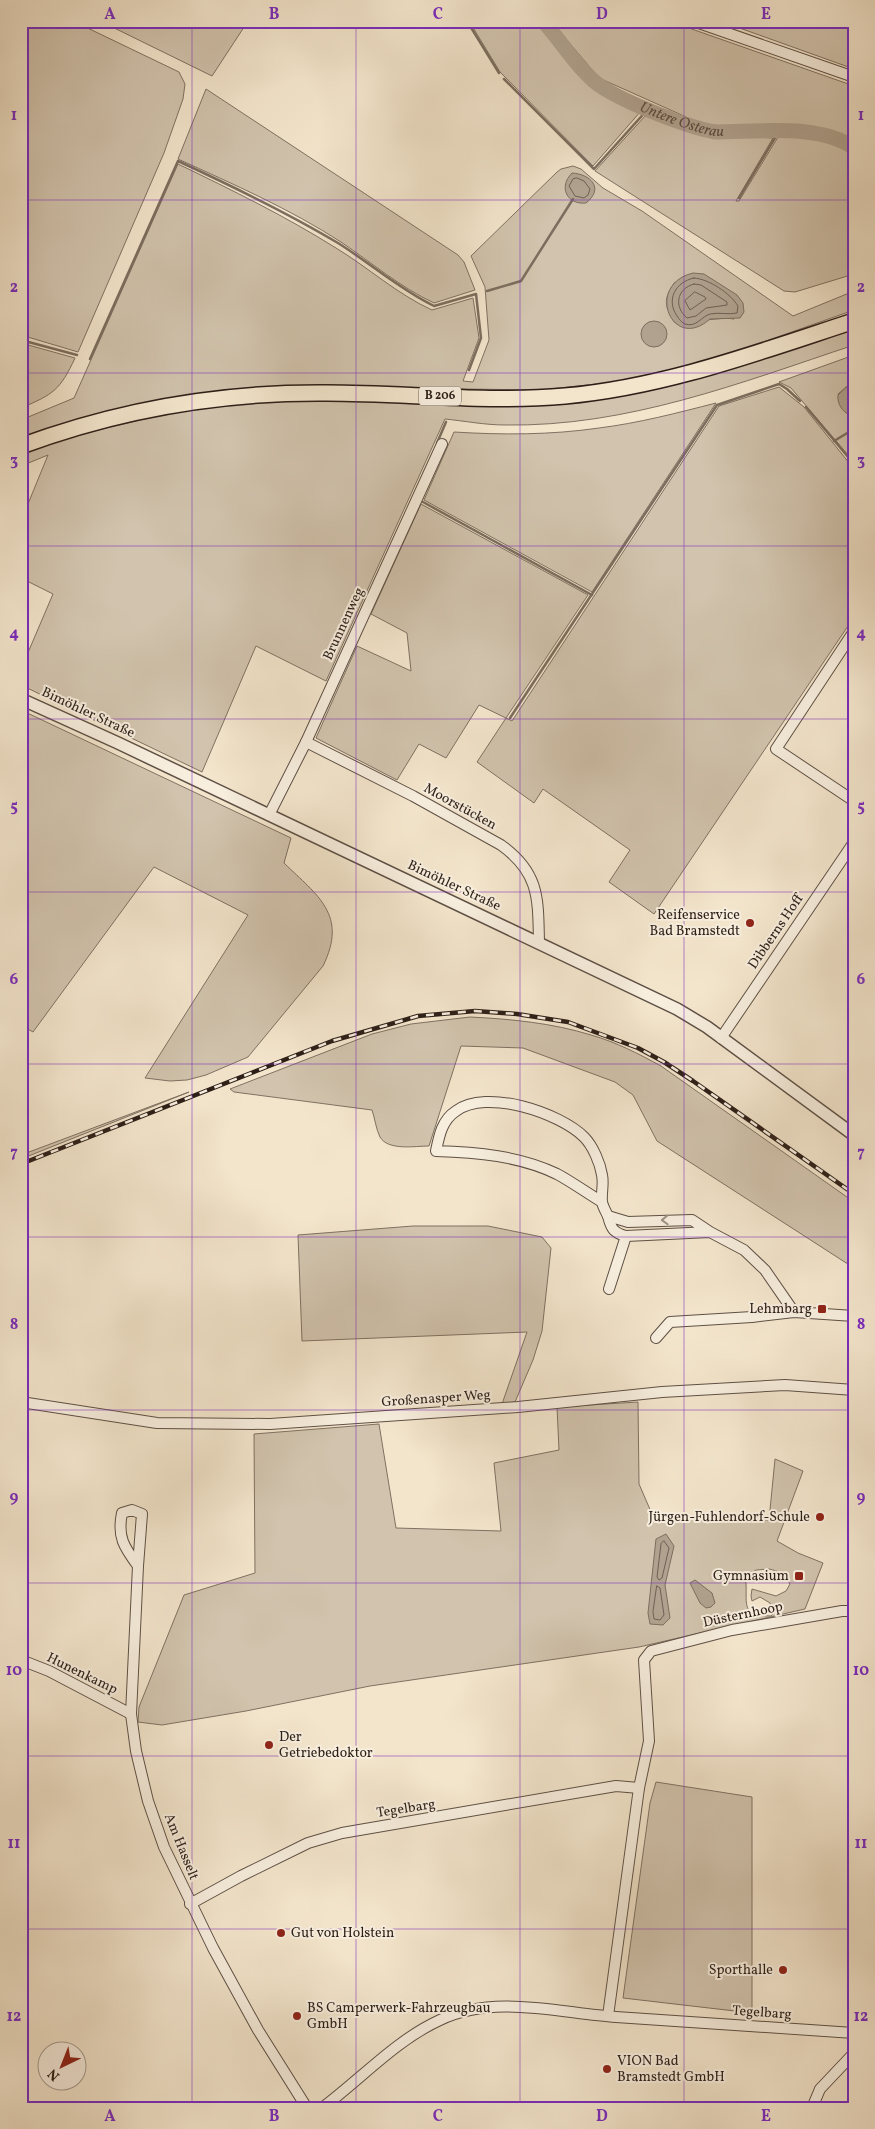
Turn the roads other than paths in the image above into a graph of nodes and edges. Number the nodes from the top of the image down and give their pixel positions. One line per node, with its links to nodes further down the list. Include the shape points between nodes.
1 (693, 21): 2 (street)
2 (854, 77)
3 (854, 321): 5 (main road, B 206, via 698,371 603,392 515,398 324,393 219,399 113,418)
4 (442, 444): 8 (street, Brunnenweg)
5 (21, 446)
6 (852, 638): 9 (street, via 776,749)
7 (21, 699): 10 (street, Bimöhler Straße)
8 (306, 742): 10 (street, Brunnenweg); 12 (street, Moorstücken, via 421,801 515,855 527,868 534,885)
9 (854, 802)
10 (269, 815): 12 (street, Bimöhler Straße)
11 (854, 842): 13 (street, Dibberns Hoff)
12 (539, 943): 13 (street, Bimöhler Straße, via 677,1009)
13 (721, 1038): 14 (street, Bimöhler Straße)
14 (854, 1135)
15 (602, 1202): 15 (street, via 602,1175 585,1138 544,1112 498,1103 475,1104 457,1110 446,1120 436,1151 510,1159 556,1174); 16 (street)
16 (608, 1216): 17 (street, one-way to 16, via 692,1220 628,1222); 18 (street, via 610,1228)
17 (710, 1232): 18 (street); 20 (street, via 744,1250 765,1270)
18 (626, 1236): 19 (street)
19 (610, 1289)
20 (794, 1312): 21 (street); 22 (street, via 670,1322)
21 (854, 1316)
22 (656, 1338)
23 (854, 1390): 24 (street, Großenasper Weg, via 786,1385 270,1424 157,1423)
24 (21, 1402)
25 (138, 1566): 25 (street, Am Hasselt, via 126,1550 119,1526 122,1513 132,1510 142,1514); 28 (street, Am Hasselt)
26 (854, 1611): 29 (street, Düsternhoop, via 732,1630 652,1652 644,1660 649,1740)
27 (21, 1660): 28 (street, Hunenkamp)
28 (131, 1714): 30 (street, Am Hasselt, via 148,1801 164,1847)
29 (639, 1788): 30 (street, Tegelbarg, via 616,1786 342,1833 308,1843); 31 (street)
30 (190, 1904): 34 (street, Am Hasselt, via 256,2027)
31 (608, 2016): 32 (street, Tegelbarg); 35 (street, Tegelbarg, via 530,2008 460,2012 400,2044)
32 (854, 2032)
33 (854, 2053): 36 (street, via 820,2089)
34 (307, 2108)
35 (322, 2108)
36 (812, 2108)

